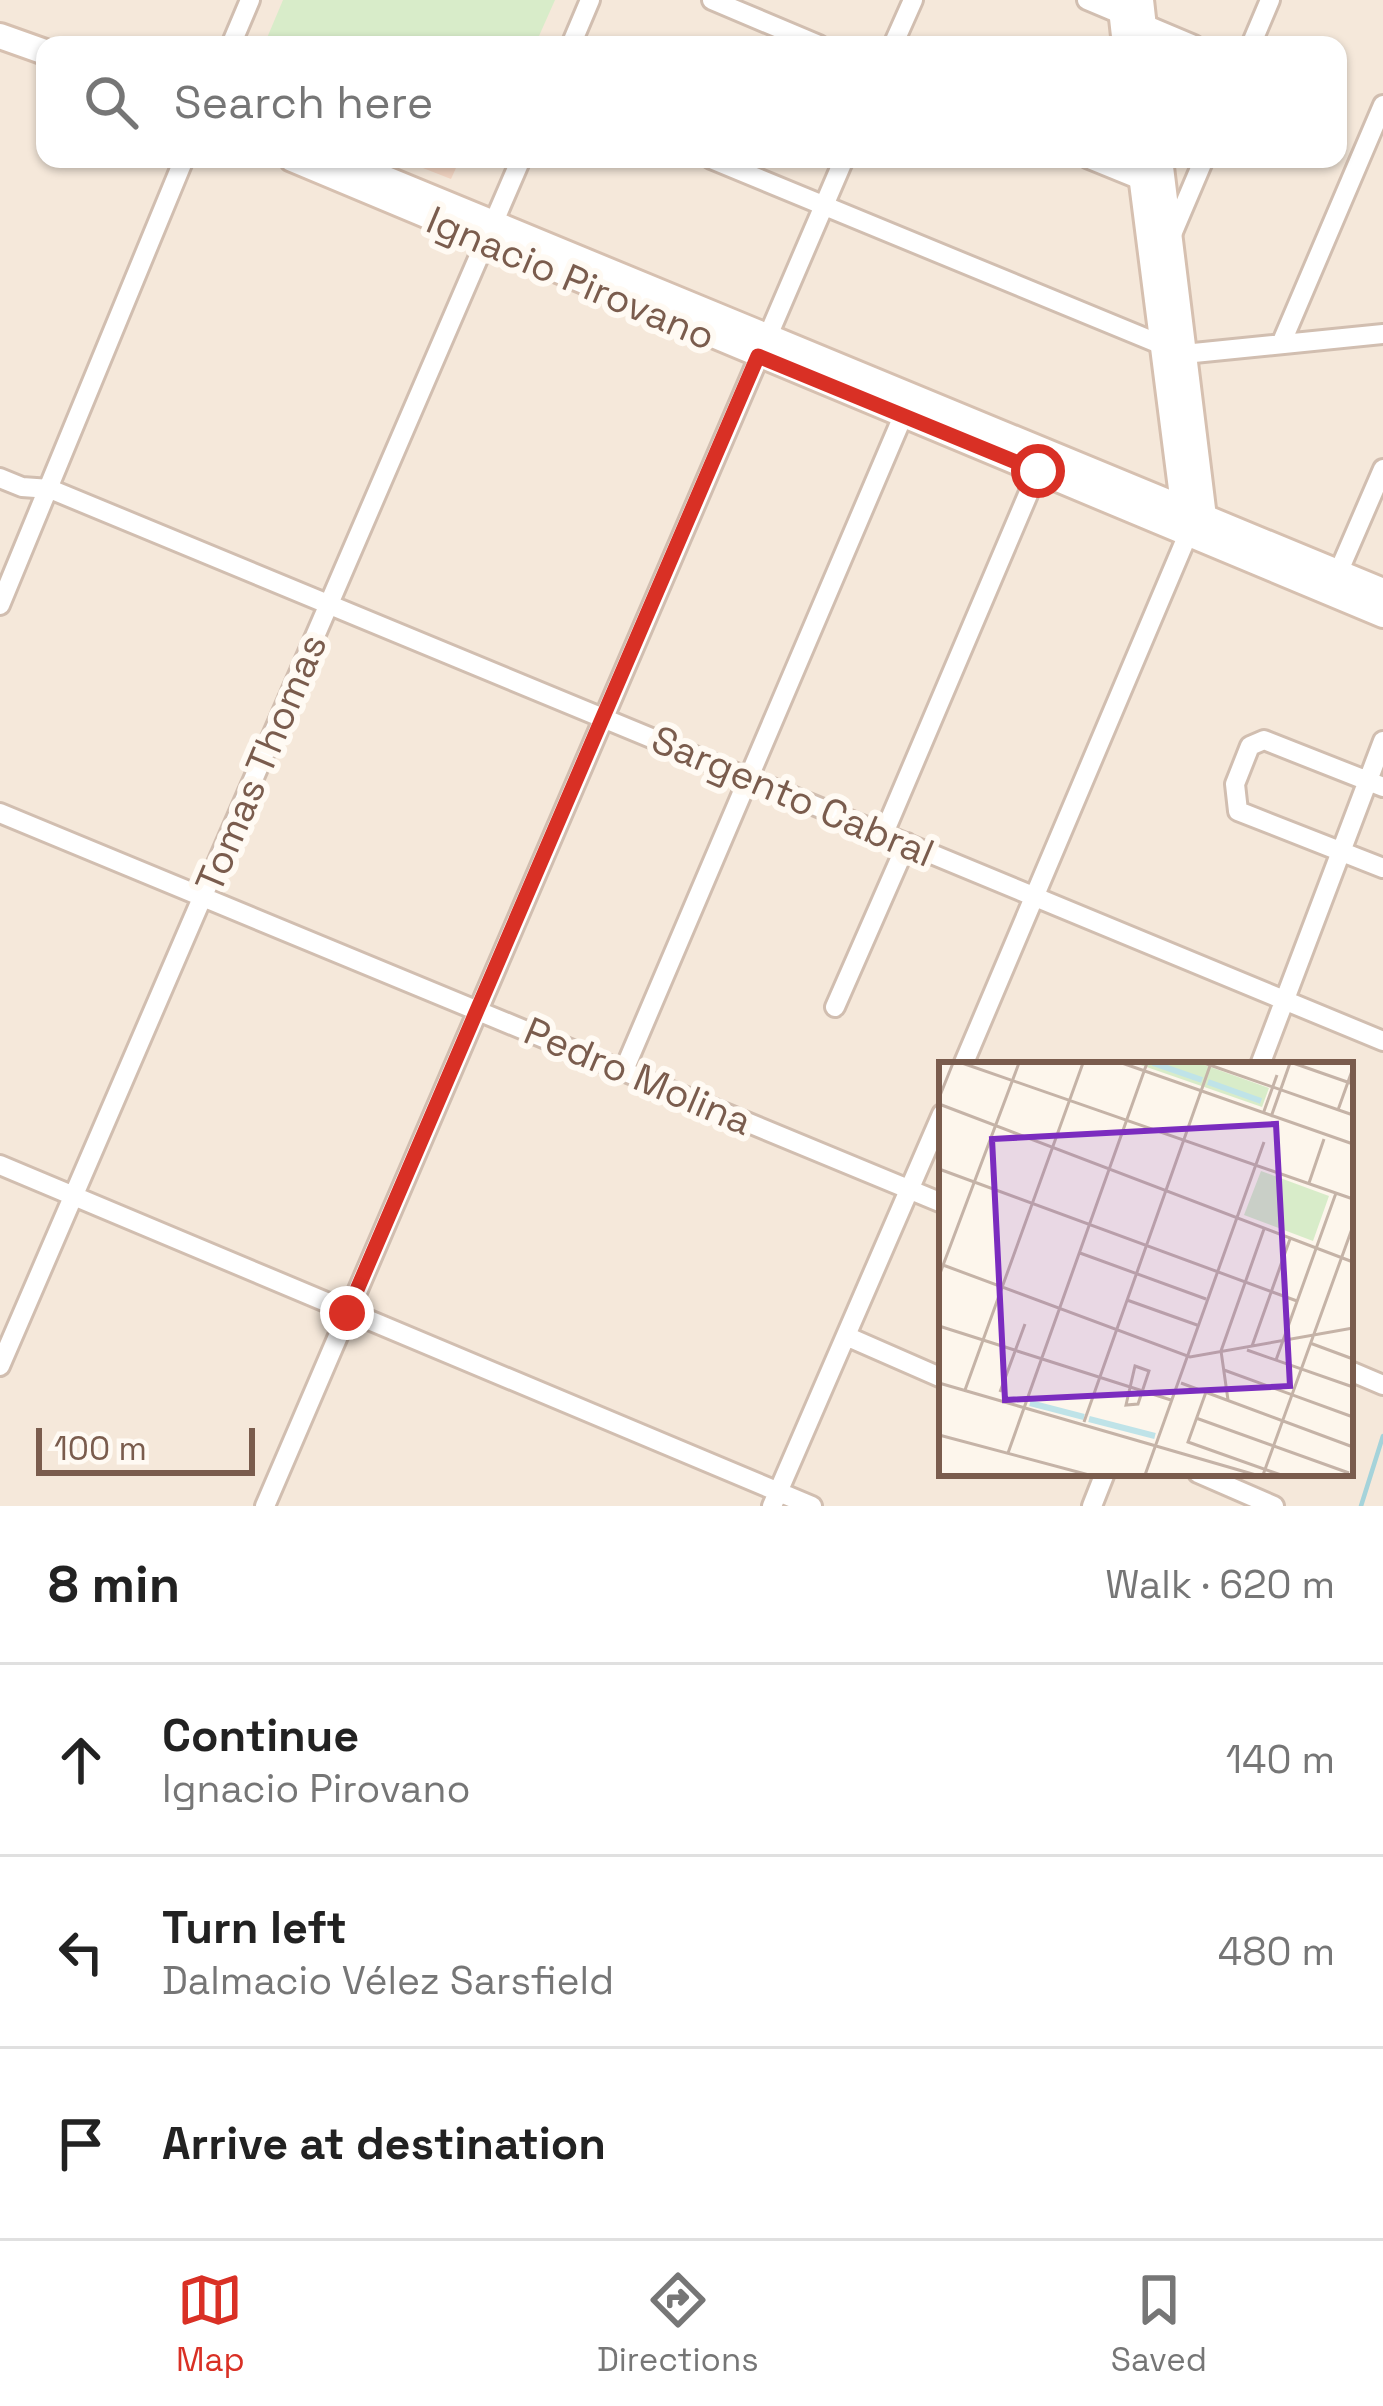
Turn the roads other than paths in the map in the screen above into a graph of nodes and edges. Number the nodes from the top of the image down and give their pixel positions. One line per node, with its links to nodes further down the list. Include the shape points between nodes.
1 (250, 0): 9 (street)
2 (590, 0): 10 (street)
3 (712, 0): 11 (street)
4 (914, 0): 12 (street)
5 (1087, 0): 7 (street)
6 (1270, 0): 14 (street)
7 (1134, 17): 13 (street)
8 (0, 36): 15 (street)
9 (235, 36)
10 (575, 36)
11 (798, 36)
12 (897, 36)
13 (1175, 36)
14 (1255, 36)
15 (36, 49)
16 (1383, 105): 29 (street)
17 (180, 168): 36 (street)
18 (316, 168): 26 (street, Ignacio Pirovano)
19 (356, 168): 26 (street, Ignacio Pirovano)
20 (517, 168): 26 (street, Tomas Thomas)
21 (733, 168): 25 (street)
22 (840, 168): 25 (street)
23 (1200, 168): 27 (street)
24 (1148, 176): 27 (street); 31 (street)
25 (824, 206): 30 (street); 31 (street)
26 (489, 233): 30 (street, Ignacio Pirovano); 41 (street, Tomas Thomas)
27 (1170, 239): 31 (street)
28 (1383, 334): 29 (street)
29 (1281, 344): 31 (street)
30 (763, 346): 32 (street, Ignacio Pirovano); 37 (street, Ignacio Pirovano); 43 (street)
31 (1173, 350): 37 (street)
32 (903, 416): 34 (street, Ignacio Pirovano); 45 (street)
33 (1383, 469): 38 (street)
34 (1038, 471): 37 (street, Ignacio Pirovano); 48 (street)
35 (0, 478): 36 (street, Sargento Cabral)
36 (50, 489): 40 (street); 41 (street, Sargento Cabral)
37 (1191, 520): 38 (street, Ignacio Pirovano); 53 (street)
38 (1335, 581): 39 (street, Ignacio Pirovano); 42 (street, Ignacio Pirovano)
39 (1383, 591)
40 (0, 605)
41 (328, 606): 43 (street, Sargento Cabral); 52 (street, Tomas Thomas)
42 (1383, 615)
43 (603, 717): 45 (street, Sargento Cabral); 56 (street)
44 (1383, 741): 46 (street)
45 (748, 777): 48 (street, Sargento Cabral); 60 (street)
46 (1375, 784): 50 (street); 50 (street, via 1264,740 1250,746 1235,784 1238,811)
47 (0, 813): 52 (street, Pedro Molina)
48 (884, 833): 49 (street, Sargento Cabral)
49 (907, 842): 53 (street, Sargento Cabral); 55 (street)
50 (1341, 852): 51 (street); 54 (street)
51 (1383, 868)
52 (204, 896): 56 (street, Pedro Molina); 64 (street, Tomas Thomas)
53 (1034, 897): 54 (street, Sargento Cabral); 58 (street)
54 (1284, 1001): 57 (street, Sargento Cabral); 59 (street)
55 (835, 1007)
56 (478, 1009): 60 (street, Pedro Molina); 66 (street)
57 (1383, 1041)
58 (964, 1062)
59 (1261, 1062)
60 (624, 1070): 63 (street, Pedro Molina)
61 (939, 1121): 63 (street)
62 (0, 1165): 64 (street)
63 (910, 1190): 65 (street, Pedro Molina); 67 (street)
64 (74, 1196): 66 (street); 68 (street, Tomas Thomas)
65 (939, 1201)
66 (347, 1313): 74 (street); 75 (street)
67 (846, 1336): 70 (street); 74 (street)
68 (0, 1366)
69 (1353, 1372): 71 (street)
70 (939, 1377)
71 (1383, 1385)
72 (1104, 1476): 77 (street)
73 (1205, 1476): 78 (street)
74 (775, 1499): 76 (street)
75 (265, 1506)
76 (812, 1506)
77 (1092, 1506)
78 (1274, 1506)

